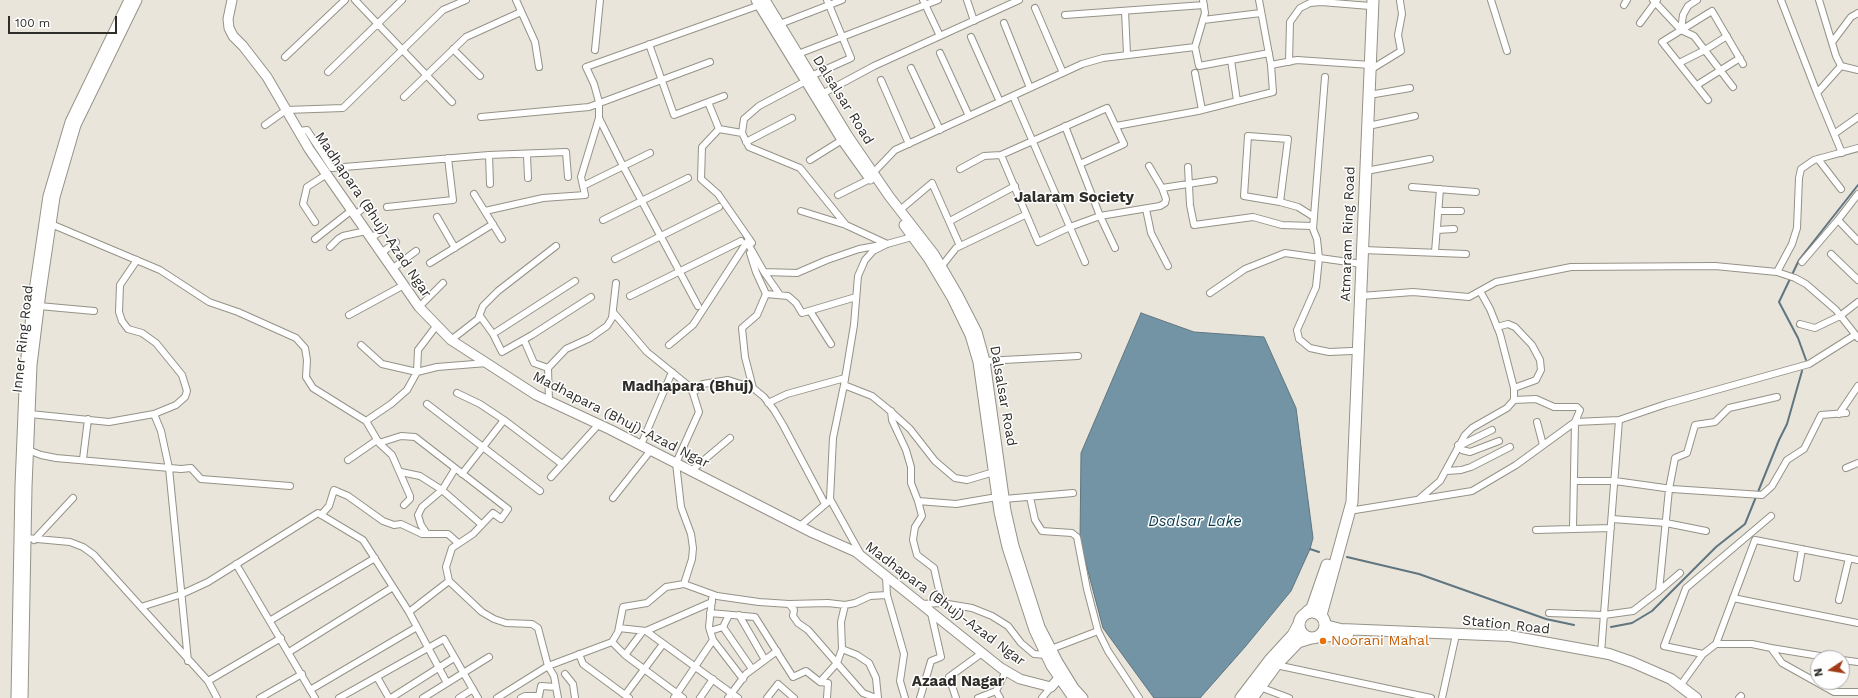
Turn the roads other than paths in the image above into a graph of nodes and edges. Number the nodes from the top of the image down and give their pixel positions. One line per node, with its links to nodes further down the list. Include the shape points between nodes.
1 (129, 0): 424 (street, Inner Ring Road, via 70,122 48,196 25,365)
2 (137, 0): 169 (street, Inner Ring Road, via 76,124 55,198)
3 (232, 0): 94 (street, Madhapara (Bhuj)-Azad Ngar, via 228,28 267,77)
4 (345, 0): 57 (street)
5 (355, 0): 38 (street)
6 (402, 0): 38 (street)
7 (466, 0): 49 (street, via 443,10)
8 (516, 0): 30 (street)
9 (600, 0): 50 (street)
10 (842, 0): 24 (street)
11 (938, 0): 25 (street)
12 (967, 0): 35 (street)
13 (1019, 0): 35 (street)
14 (1259, 0): 31 (street)
15 (1400, 0): 66 (street, via 1402,14 1398,35 1401,52)
16 (1491, 0): 52 (street)
17 (1683, 0): 27 (street)
18 (1697, 0): 27 (street)
19 (1781, 0): 82 (street)
20 (1819, 0): 45 (street)
21 (1655, 1): 37 (street); 40 (street)
22 (760, 2): 39 (street, Dalsalsar Road); 46 (street); 75 (street, Dalsalsar Road)
23 (1203, 2): 29 (street); 34 (street)
24 (828, 3): 39 (street); 44 (street)
25 (924, 3): 41 (street); 44 (street)
26 (1372, 3): 60 (street, via 1321,2 1310,3 1300,8 1290,22); 66 (highway, Atmaram Ring Road)
27 (1688, 6): 40 (street, via 1683,15)
28 (1035, 8): 70 (street)
29 (1125, 11): 33 (street); 56 (street)
30 (521, 12): 48 (street, via 466,37); 64 (street, via 535,42)
31 (1261, 13): 34 (street); 54 (street)
32 (1858, 13): 45 (street)
33 (1065, 15)
34 (1203, 20): 47 (street)
35 (974, 21): 41 (street)
36 (1004, 23): 80 (street)
37 (1640, 23)
38 (378, 24): 49 (street); 69 (street)
39 (780, 24): 55 (street, Dalsalsar Road)
40 (1681, 30): 42 (street, via 1712,11); 51 (street, via 1694,36); 61 (street, via 1662,42)
41 (940, 36): 83 (street, via 874,66)
42 (1727, 36): 51 (street); 68 (street, via 1741,61)
43 (971, 37): 93 (street)
44 (842, 38): 55 (street); 75 (street, via 851,58)
45 (1833, 41): 63 (street, via 1836,56)
46 (648, 44): 77 (street); 91 (street, via 586,66)
47 (1195, 47): 56 (street); 58 (street, via 1199,66)
48 (453, 49): 72 (street); 73 (street)
49 (403, 50): 72 (street); 94 (street, via 343,108)
50 (595, 50)
51 (1705, 50): 61 (street); 68 (street)
52 (1507, 51)
53 (940, 53): 96 (street)
54 (1269, 53): 58 (street); 62 (street)
55 (798, 54): 75 (street, Dalsalsar Road)
56 (1127, 54): 70 (street, via 1082,64)
57 (286, 57)
58 (1231, 60): 89 (street)
59 (710, 62): 77 (street)
60 (1289, 62): 62 (street); 66 (street, via 1297,60)
61 (1679, 63): 78 (street)
62 (1271, 65): 89 (street, via 1273,92)
63 (1842, 66): 67 (street); 82 (street)
64 (539, 67)
65 (911, 68): 107 (street)
66 (1370, 68): 84 (highway, Atmaram Ring Road)
67 (1858, 70)
68 (1721, 71): 78 (street); 79 (street)
69 (328, 72)
70 (1063, 73): 80 (street)
71 (1195, 73): 95 (street)
72 (426, 75): 87 (street); 90 (street)
73 (480, 76)
74 (1325, 77): 164 (street)
75 (809, 78): 83 (street, Dalsalsar Road); 109 (street, via 758,106 744,119); 111 (street, Dalsalsar Road)
76 (881, 80): 114 (street)
77 (661, 81): 91 (street); 92 (street, via 674,115)
78 (1697, 85): 88 (street)
79 (1733, 87)
80 (1030, 88): 86 (street)
81 (1410, 88): 84 (street)
82 (1817, 93): 110 (street)
83 (822, 94): 132 (street, Dalsalsar Road)
84 (1369, 95): 105 (highway, Atmaram Ring Road)
85 (724, 96): 92 (street)
86 (1013, 96): 93 (street); 112 (street)
87 (404, 97)
88 (1708, 100)
89 (1237, 101): 95 (street)
90 (452, 102)
91 (599, 102): 99 (street, via 589,107); 100 (street)
92 (708, 102): 106 (street)
93 (1000, 102): 96 (street)
94 (286, 110): 102 (street); 108 (street, Madhapara (Bhuj)-Azad Ngar)
95 (1202, 110): 104 (street)
96 (969, 116): 107 (street)
97 (1415, 116): 105 (street)
98 (1858, 117): 110 (street)
99 (481, 118)
100 (599, 118): 126 (street); 139 (street, via 581,178)
101 (792, 118): 113 (street)
102 (265, 126)
103 (1065, 126): 104 (street, via 1107,108); 112 (street); 125 (street)
104 (1116, 126): 125 (street, via 1124,144)
105 (1368, 126): 130 (highway, Atmaram Ring Road)
106 (719, 129): 109 (street); 182 (street, via 702,147 701,179 718,194 752,243)
107 (940, 130): 114 (street)
108 (299, 131): 121 (street, via 307,130 332,168); 131 (street, Madhapara (Bhuj)-Azad Ngar)
109 (742, 133): 113 (street)
110 (1834, 134): 117 (street)
111 (842, 140): 124 (street); 132 (street, Dalsalsar Road)
112 (1032, 141): 120 (street); 172 (street)
113 (746, 142): 171 (street, via 749,148 800,168)
114 (909, 144): 132 (street, via 896,150)
115 (1858, 148): 117 (street)
116 (650, 153): 126 (street)
117 (1842, 153): 123 (street)
118 (527, 154): 119 (street); 133 (street, via 566,152); 134 (street)
119 (489, 155): 121 (street); 137 (street)
120 (1000, 155): 129 (street, via 984,156); 140 (street)
121 (448, 158): 152 (street, via 453,200)
122 (1430, 159): 130 (street)
123 (1818, 159): 144 (street); 209 (street, via 1801,169 1797,228 1792,244)
124 (810, 160)
125 (1080, 164): 162 (street)
126 (623, 166): 139 (street); 149 (street)
127 (1149, 166): 142 (street)
128 (1188, 167): 138 (street)
129 (960, 169)
130 (1366, 171): 191 (highway, Atmaram Ring Road)
131 (327, 174): 159 (street, Madhapara (Bhuj)-Azad Ngar); 168 (street, via 307,187 303,204)
132 (872, 176): 148 (street); 155 (street, Dalsalsar Road); 179 (street, Dalsalsar Road)
133 (568, 177)
134 (528, 178)
135 (688, 178): 149 (street)
136 (1214, 180): 138 (street)
137 (490, 184)
138 (1188, 185): 142 (street); 173 (street, via 1194,225 1253,217 1282,225 1312,226)
139 (583, 186): 156 (street, via 585,195 543,198)
140 (1015, 186): 161 (street); 166 (street)
141 (1412, 187): 143 (street)
142 (1162, 188): 154 (street, via 1165,203)
143 (1440, 189): 145 (street); 158 (street)
144 (1841, 189)
145 (1476, 192)
146 (474, 194): 156 (street)
147 (1858, 194): 167 (street)
148 (838, 195)
149 (641, 201): 165 (street); 178 (street)
150 (1280, 202): 150 (street, via 1288,139 1248,136 1244,196); 164 (street, via 1298,207)
151 (367, 205): 159 (street)
152 (387, 207)
153 (719, 207): 178 (street)
154 (1146, 209): 162 (street); 204 (street, via 1152,233)
155 (900, 210): 166 (street, via 932,183); 205 (street, Dalsalsar Road)
156 (485, 211): 170 (street)
157 (801, 211): 171 (street)
158 (1438, 211): 160 (street); 175 (street)
159 (354, 212): 177 (street, Madhapara (Bhuj)-Azad Ngar); 180 (street)
160 (1461, 212)
161 (1025, 215): 172 (street, via 1038,242); 187 (street)
162 (1100, 216): 172 (street); 190 (street)
163 (437, 217): 189 (street)
164 (1314, 217): 173 (street)
165 (603, 220)
166 (950, 220): 187 (street)
167 (1838, 220): 183 (street); 201 (street)
168 (315, 222)
169 (51, 224): 199 (street); 224 (street, Inner Ring Road)
170 (493, 224): 181 (street); 189 (street)
171 (846, 225): 185 (street)
172 (1070, 227): 200 (street)
173 (1313, 229): 197 (street)
174 (1454, 229): 175 (street)
175 (1437, 230): 193 (street)
176 (380, 232): 177 (street)
177 (369, 235): 188 (street, via 343,236); 194 (street, Madhapara (Bhuj)-Azad Ngar)
178 (660, 236): 198 (street); 207 (street)
179 (912, 237): 185 (street); 297 (street, Dalsalsar Road, via 952,298 970,335 978,362)
180 (315, 239)
181 (502, 239)
182 (744, 241): 207 (street); 208 (street); 217 (street); 242 (street, via 693,324)
183 (1858, 241)
184 (396, 242): 194 (street)
185 (887, 244): 208 (street, via 859,249 797,273); 222 (street, via 873,251 865,260 858,276)
186 (556, 246): 231 (street, via 486,302)
187 (960, 246): 205 (street)
188 (330, 247)
189 (455, 248): 202 (street)
190 (1115, 248)
191 (1363, 250): 193 (street); 203 (highway, Atmaram Ring Road)
192 (416, 251): 206 (street)
193 (1435, 252): 195 (street)
194 (381, 253): 206 (street, Madhapara (Bhuj)-Azad Ngar)
195 (1466, 254)
196 (1831, 254): 210 (street)
197 (1319, 258): 203 (street); 216 (street, via 1285,253 1246,269); 243 (street, via 1316,287 1297,330 1299,339 1310,348 1329,352)
198 (615, 259)
199 (137, 260): 265 (street, via 120,285 119,312 122,321 128,329 142,333 156,343 182,375 187,391 185,397 176,405); 270 (street, via 173,277 209,302 296,338 305,348 306,377 313,388)
200 (1085, 262)
201 (1802, 262)
202 (430, 263)
203 (1362, 264): 220 (highway, Atmaram Ring Road)
204 (1168, 266)
205 (941, 267): 245 (street, Dalsalsar Road, via 976,332)
206 (392, 270): 214 (street, Madhapara (Bhuj)-Azad Ngar)
207 (679, 271): 219 (street); 225 (street)
208 (764, 272): 218 (street)
209 (1777, 272): 215 (street, via 1715,266 1571,267 1496,282); 232 (street, via 1806,284)
210 (1858, 280)
211 (575, 281): 236 (street)
212 (443, 283): 226 (street)
213 (616, 283): 229 (street)
214 (404, 286): 226 (street, Madhapara (Bhuj)-Azad Ngar); 230 (street)
215 (1480, 291): 220 (street, via 1469,297 1413,292); 235 (street)
216 (1210, 293)
217 (766, 294): 218 (street); 253 (street, via 757,315 742,328 745,357)
218 (780, 295): 228 (street, via 788,296 802,313)
219 (630, 296)
220 (1361, 296): 293 (highway, Atmaram Ring Road)
221 (591, 297): 239 (street)
222 (856, 297): 228 (street); 250 (street)
223 (1858, 302): 232 (street)
224 (39, 306): 227 (street); 264 (street, Inner Ring Road, via 32,365)
225 (698, 306)
226 (419, 307): 234 (street, Madhapara (Bhuj)-Azad Ngar)
227 (94, 311)
228 (810, 311): 240 (street)
229 (613, 312): 247 (street, via 607,326 566,350); 249 (street, via 647,352)
230 (349, 315)
231 (480, 316): 236 (street); 238 (street)
232 (1840, 316): 233 (street, via 1815,328); 237 (street)
233 (1800, 324)
234 (437, 325): 238 (street, Madhapara (Bhuj)-Azad Ngar); 248 (street, via 418,350)
235 (1497, 327): 254 (street); 254 (street, via 1508,324 1515,327 1532,345 1540,360 1541,370 1536,380)
236 (493, 334): 239 (street, via 502,352)
237 (1856, 337): 269 (street, via 1809,364 1666,404)
238 (451, 340): 246 (street, Madhapara (Bhuj)-Azad Ngar)
239 (524, 340): 247 (street, via 534,363)
240 (831, 344)
241 (361, 345): 248 (street, via 382,364)
242 (669, 345)
243 (1352, 351)
244 (1078, 356): 245 (street)
245 (985, 361): 310 (street, Dalsalsar Road)
246 (487, 363): 248 (street, via 438,367); 259 (street, Madhapara (Bhuj)-Azad Ngar)
247 (548, 368): 259 (street)
248 (417, 372): 270 (street, via 407,390)
249 (672, 372): 256 (street, via 689,386); 278 (street)
250 (846, 378): 251 (street); 260 (street, via 787,394)
251 (844, 386): 262 (street, via 872,396); 311 (street, via 833,438)
252 (1858, 386): 266 (street)
253 (753, 388): 256 (street, via 726,380 717,383 706,382); 260 (street)
254 (1514, 388): 258 (street)
255 (457, 393): 268 (street)
256 (693, 393): 287 (street, via 699,412)
257 (1777, 397): 303 (street, via 1729,408 1715,422 1695,425 1687,453 1675,458)
258 (1514, 400): 272 (street, via 1536,399 1554,407 1577,407 1580,411); 279 (street, via 1507,408 1472,428)
259 (549, 401): 273 (street, Madhapara (Bhuj)-Azad Ngar)
260 (768, 403): 314 (street)
261 (427, 404): 281 (street)
262 (891, 411): 297 (street, via 910,429 935,461 955,478 967,480); 313 (street, via 892,420 906,450 911,467 911,483)
263 (1846, 412): 266 (street)
264 (30, 414): 267 (street); 283 (street, Inner Ring Road)
265 (154, 414): 267 (street, via 109,422); 290 (street, via 161,431)
266 (1839, 414): 303 (street, via 1821,415 1804,449 1787,460 1765,493 1757,495)
267 (88, 419): 285 (street)
268 (504, 420): 281 (street); 289 (street)
269 (1619, 420): 272 (street); 301 (street)
270 (366, 421): 276 (street)
271 (1536, 422): 280 (street)
272 (1575, 422): 280 (street); 300 (street)
273 (599, 424): 278 (street, Madhapara (Bhuj)-Azad Ngar); 289 (street)
274 (1492, 430): 279 (street)
275 (730, 438): 295 (street)
276 (378, 442): 286 (street); 292 (street, via 401,436 415,437); 296 (street, via 392,454)
277 (1498, 442): 279 (street, via 1470,452 1462,450)
278 (641, 445): 284 (street, Madhapara (Bhuj)-Azad Ngar)
279 (1459, 445): 294 (street)
280 (1543, 445): 312 (street, via 1516,465 1472,490)
281 (483, 446): 298 (street); 305 (street)
282 (1510, 447): 294 (street, via 1471,467)
283 (28, 450): 285 (street, via 56,458); 328 (street, Inner Ring Road)
284 (651, 450): 287 (street, Madhapara (Bhuj)-Azad Ngar); 309 (street)
285 (83, 459): 290 (street)
286 (348, 460)
287 (676, 463): 295 (street, Madhapara (Bhuj)-Azad Ngar); 340 (street, via 681,507 691,534 693,548)
288 (1858, 463): 291 (street)
289 (562, 464): 299 (street)
290 (169, 468): 302 (street, via 191,468 201,479); 343 (street)
291 (1846, 468)
292 (455, 469): 298 (street); 304 (street)
293 (1353, 470): 316 (highway, Atmaram Ring Road, via 1352,502); 355 (highway, Atmaram Ring Road, via 1348,505 1312,608)
294 (1447, 470): 312 (street, via 1440,481)
295 (691, 471): 322 (street, Madhapara (Bhuj)-Azad Ngar)
296 (400, 472): 304 (street, via 420,476); 315 (street, via 410,496)
297 (994, 472): 310 (street, Dalsalsar Road)
298 (462, 474): 321 (street, via 508,508 501,519 493,513)
299 (551, 477)
300 (1574, 481): 301 (street); 323 (street)
301 (1615, 481): 303 (street); 319 (street)
302 (290, 486)
303 (1669, 489): 320 (street)
304 (442, 490): 321 (street); 327 (street, via 422,507 418,515)
305 (540, 491)
306 (1072, 493): 307 (street)
307 (1030, 497): 310 (street); 371 (street, via 1035,520 1042,531 1072,533 1077,536)
308 (73, 498): 328 (street)
309 (613, 498)
310 (1001, 498): 313 (street, via 956,504); 384 (street, Dalsalsar Road, via 1007,547 1024,603)
311 (830, 499): 314 (street); 332 (street)
312 (1419, 500): 316 (street)
313 (918, 501): 349 (street, via 922,516 915,527 912,540 917,555 934,568)
314 (825, 504): 322 (street)
315 (404, 505)
316 (1349, 511): 363 (highway, Atmaram Ring Road)
317 (321, 514): 327 (street, via 329,506 334,490 348,496 383,521 394,525 402,524); 331 (street, via 363,540); 335 (street, via 318,513)
318 (1771, 516): 388 (street, via 1686,588 1664,646)
319 (1612, 519): 320 (street); 324 (street)
320 (1666, 523): 326 (street); 342 (street)
321 (481, 524): 329 (street, via 473,534)
322 (800, 526): 332 (street, Madhapara (Bhuj)-Azad Ngar, via 856,552)
323 (1573, 528): 324 (street); 325 (street)
324 (1611, 528): 361 (street)
325 (1536, 530)
326 (1706, 530)
327 (427, 534): 329 (street, via 448,534)
328 (30, 539): 353 (street, via 70,542 83,547 94,555); 425 (street, Inner Ring Road)
329 (458, 543): 339 (street, via 450,551 446,567)
330 (1802, 549): 333 (street); 338 (street); 346 (street, via 1755,540)
331 (375, 558): 341 (street); 362 (street)
332 (862, 558): 337 (street, Madhapara (Bhuj)-Azad Ngar)
333 (1849, 558): 334 (street); 347 (street)
334 (1858, 560)
335 (236, 564): 343 (street, via 208,582); 362 (street)
336 (1680, 573): 342 (street)
337 (886, 577): 345 (street); 351 (street, Madhapara (Bhuj)-Azad Ngar)
338 (1797, 578)
339 (449, 581): 354 (street); 397 (street, via 482,612 494,619 506,623 536,625 541,633)
340 (684, 584): 344 (street); 367 (street, via 666,587 647,603 623,607)
341 (393, 587): 354 (street); 383 (street)
342 (1659, 591): 361 (street, via 1633,611)
343 (182, 594): 353 (street); 394 (street)
344 (712, 595): 348 (street); 350 (street)
345 (887, 595): 352 (street, via 870,596); 445 (street, via 904,654 900,681)
346 (1733, 598): 364 (street); 378 (street)
347 (1839, 600)
348 (712, 602): 356 (street); 369 (street)
349 (942, 603): 351 (street); 384 (street, via 972,608 992,616 1008,626 1021,643 1034,654)
350 (789, 604): 352 (street); 395 (street, via 798,623 808,630)
351 (920, 604): 357 (street, Madhapara (Bhuj)-Azad Ngar)
352 (844, 605): 381 (street, via 841,622)
353 (141, 607): 394 (street)
354 (409, 612): 366 (street)
355 (1307, 612): 363 (highway, via 1315,612); 365 (highway, via 1301,617)
356 (710, 613): 359 (street); 370 (street)
357 (931, 613): 385 (street, Madhapara (Bhuj)-Azad Ngar); 446 (street, via 941,657 931,661)
358 (1549, 613): 361 (street)
359 (729, 615): 360 (street); 368 (street)
360 (739, 616): 382 (street, via 755,617); 393 (street)
361 (1604, 616): 386 (street)
362 (271, 620): 373 (street)
363 (1323, 620): 372 (highway, via 1323,632); 386 (main road, Station Road, via 1341,629 1510,636)
364 (1858, 623)
365 (1299, 624): 372 (highway, via 1301,632); 454 (highway, via 1293,635)
366 (417, 627): 379 (street); 417 (street)
367 (619, 628): 369 (street); 376 (street)
368 (723, 628): 370 (street); 401 (street)
369 (644, 631): 377 (street); 390 (street)
370 (710, 631): 375 (street)
371 (1098, 631): 384 (street); 453 (street, via 1108,652)
372 (1314, 637): 374 (main road, Station Road, via 1341,635); 396 (highway, via 1298,642)
373 (281, 638): 383 (street); 410 (street)
374 (1455, 639): 458 (street); 459 (main road, Station Road, via 1509,642 1608,660 1668,684)
375 (714, 640): 398 (street); 409 (street)
376 (612, 642): 387 (street); 390 (street)
377 (663, 644): 398 (street); 400 (street)
378 (1716, 644): 380 (street, via 1752,644); 388 (street)
379 (428, 648): 392 (street, via 444,639); 399 (street); 407 (street)
380 (1771, 648): 389 (street); 420 (street, via 1782,663 1834,692)
381 (842, 649): 395 (street); 444 (street, via 857,655 869,664 876,678)
382 (777, 651): 393 (street); 412 (street, via 793,677 806,671)
383 (289, 652): 404 (street)
384 (1049, 652): 406 (street, Dalsalsar Road)
385 (982, 653): 402 (street, Madhapara (Bhuj)-Azad Ngar); 447 (street, via 949,677)
386 (1601, 653): 413 (main road, Station Road, via 1632,662)
387 (579, 654): 397 (street); 421 (street, via 584,664)
388 (1703, 654): 413 (street)
389 (1810, 654)
390 (626, 655): 400 (street)
391 (489, 657): 403 (street)
392 (454, 658): 399 (street); 403 (street)
393 (765, 660): 401 (street)
394 (188, 661): 410 (street)
395 (837, 663): 412 (street); 444 (street, via 863,693)
396 (1276, 665): 416 (highway); 457 (street)
397 (548, 666): 414 (street, via 554,676); 434 (street)
398 (695, 666): 408 (street); 422 (street)
399 (439, 668): 411 (street); 430 (street)
400 (645, 669): 421 (street); 422 (street)
401 (752, 669): 409 (street)
402 (1006, 671): 415 (street, Madhapara (Bhuj)-Azad Ngar, via 1020,679); 419 (street)
403 (463, 673): 411 (street); 418 (street)
404 (302, 674): 417 (street); 427 (street)
405 (565, 674): 437 (street, via 573,684)
406 (1062, 676): 415 (street); 451 (street, Dalsalsar Road); 452 (street, Dalsalsar Road)
407 (377, 677): 429 (street); 430 (street)
408 (713, 679): 423 (street); 439 (street)
409 (743, 679): 423 (street)
410 (208, 681): 426 (street)
411 (447, 682): 431 (street)
412 (820, 682): 443 (street, via 828,683)
413 (1680, 686): 460 (main road, Station Road)
414 (556, 687): 435 (street, via 541,686 539,696); 436 (street)
415 (1051, 687): 450 (street)
416 (1260, 687): 455 (highway); 456 (street)
417 (310, 690): 428 (street)
418 (473, 690): 432 (street); 433 (street)
419 (996, 691): 448 (street); 449 (street)
420 (1858, 692)
421 (627, 696)
422 (676, 696): 438 (street)
423 (730, 696): 440 (street)
424 (16, 698)
425 (23, 698)
426 (217, 698)
427 (260, 698)
428 (315, 698)
429 (339, 698)
430 (390, 698)
431 (423, 698)
432 (459, 698)
433 (478, 698)
434 (497, 698)
435 (521, 698)
436 (558, 698)
437 (575, 698)
438 (683, 698)
439 (700, 698)
440 (738, 698)
441 (767, 698): 442 (street, via 778,684)
442 (794, 698)
443 (827, 698)
444 (877, 698)
445 (905, 698)
446 (920, 698)
447 (956, 698)
448 (978, 698)
449 (1000, 698)
450 (1042, 698)
451 (1073, 698)
452 (1083, 698)
453 (1139, 698)
454 (1241, 698)
455 (1252, 698)
456 (1289, 698)
457 (1431, 698)
458 (1442, 698)
459 (1687, 698)
460 (1696, 698)

